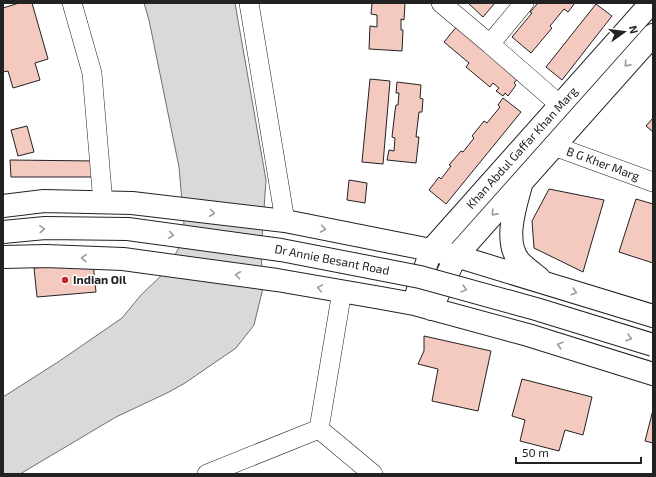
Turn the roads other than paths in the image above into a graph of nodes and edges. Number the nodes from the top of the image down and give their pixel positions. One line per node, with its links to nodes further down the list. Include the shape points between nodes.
1 (72, 3): 12 (street, via 92,73)
2 (250, 3): 14 (street)
3 (441, 3): 7 (street)
4 (524, 3): 7 (street)
5 (651, 3): 8 (main road, Khan Abdul Gaffar Khan Marg)
6 (653, 34): 9 (main road, Khan Abdul Gaffar Khan Marg, one-way to 9)
7 (490, 44): 8 (street)
8 (560, 105): 17 (main road, Khan Abdul Gaffar Khan Marg)
9 (554, 146): 10 (main road, Khan Abdul Gaffar Khan Marg); 11 (street, B G Kher Marg)
10 (522, 182): 18 (main road, Khan Abdul Gaffar Khan Marg, one-way to 18); 20 (main road, via 512,219 511,245 520,262)
11 (653, 182)
12 (103, 203): 13 (main road, via 44,201); 14 (main road, one-way to 14, via 132,203)
13 (3, 206)
14 (285, 221): 16 (main road, one-way to 16)
15 (3, 232): 25 (main road, Dr Annie Besant Road, one-way to 25, bridge, via 45,228 128,228 281,250 420,277)
16 (362, 236): 17 (main road); 21 (main road)
17 (431, 250): 18 (main road); 23 (main road, Khan Abdul Gaffar Khan Marg)
18 (456, 256): 20 (main road); 23 (main road, Khan Abdul Gaffar Khan Marg)
19 (3, 257): 21 (main road, one-way to 19, via 277,280 123,259)
20 (544, 282): 22 (main road, one-way to 22)
21 (349, 293): 23 (main road); 28 (street)
22 (615, 304): 24 (main road); 26 (main road)
23 (422, 306): 26 (main road, one-way to 23)
24 (653, 316)
25 (653, 345)
26 (598, 357): 27 (main road)
27 (653, 374)
28 (319, 429): 29 (street); 30 (street)
29 (207, 474)
30 (373, 474)

